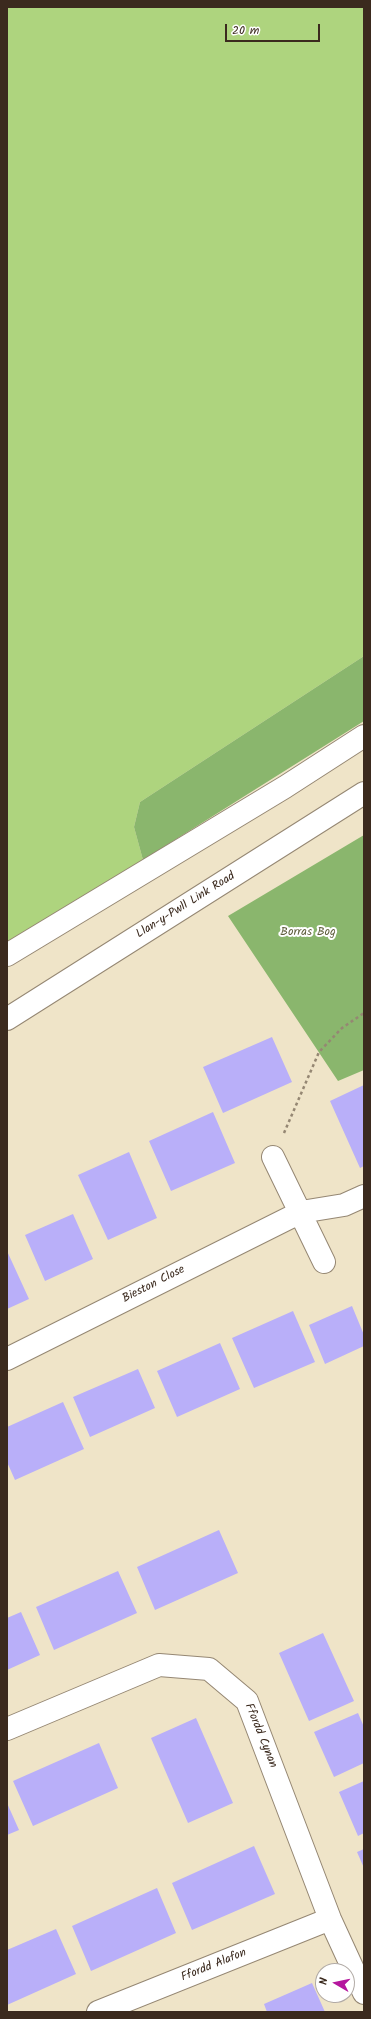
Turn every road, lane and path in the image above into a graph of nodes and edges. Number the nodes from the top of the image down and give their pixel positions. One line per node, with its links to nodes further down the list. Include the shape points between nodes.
1 (364, 736): 3 (main road, via 272,795)
2 (364, 793): 5 (main road, Llan-y-Pwll Link Road)
3 (7, 955)
4 (364, 1013): 6 (path, via 342,1028 319,1052)
5 (7, 1019)
6 (273, 1157): 8 (main road)
7 (364, 1196): 8 (main road, Bieston Close, via 344,1205)
8 (301, 1212): 9 (main road); 10 (main road, Bieston Close)
9 (324, 1262)
10 (7, 1359)
11 (7, 1729): 12 (main road, Ffordd Cynan, via 159,1665 209,1669 247,1701)
12 (330, 1919): 13 (main road, Ffordd Cynan); 14 (main road, Ffordd Alafon)
13 (364, 1993)
14 (98, 2012)

